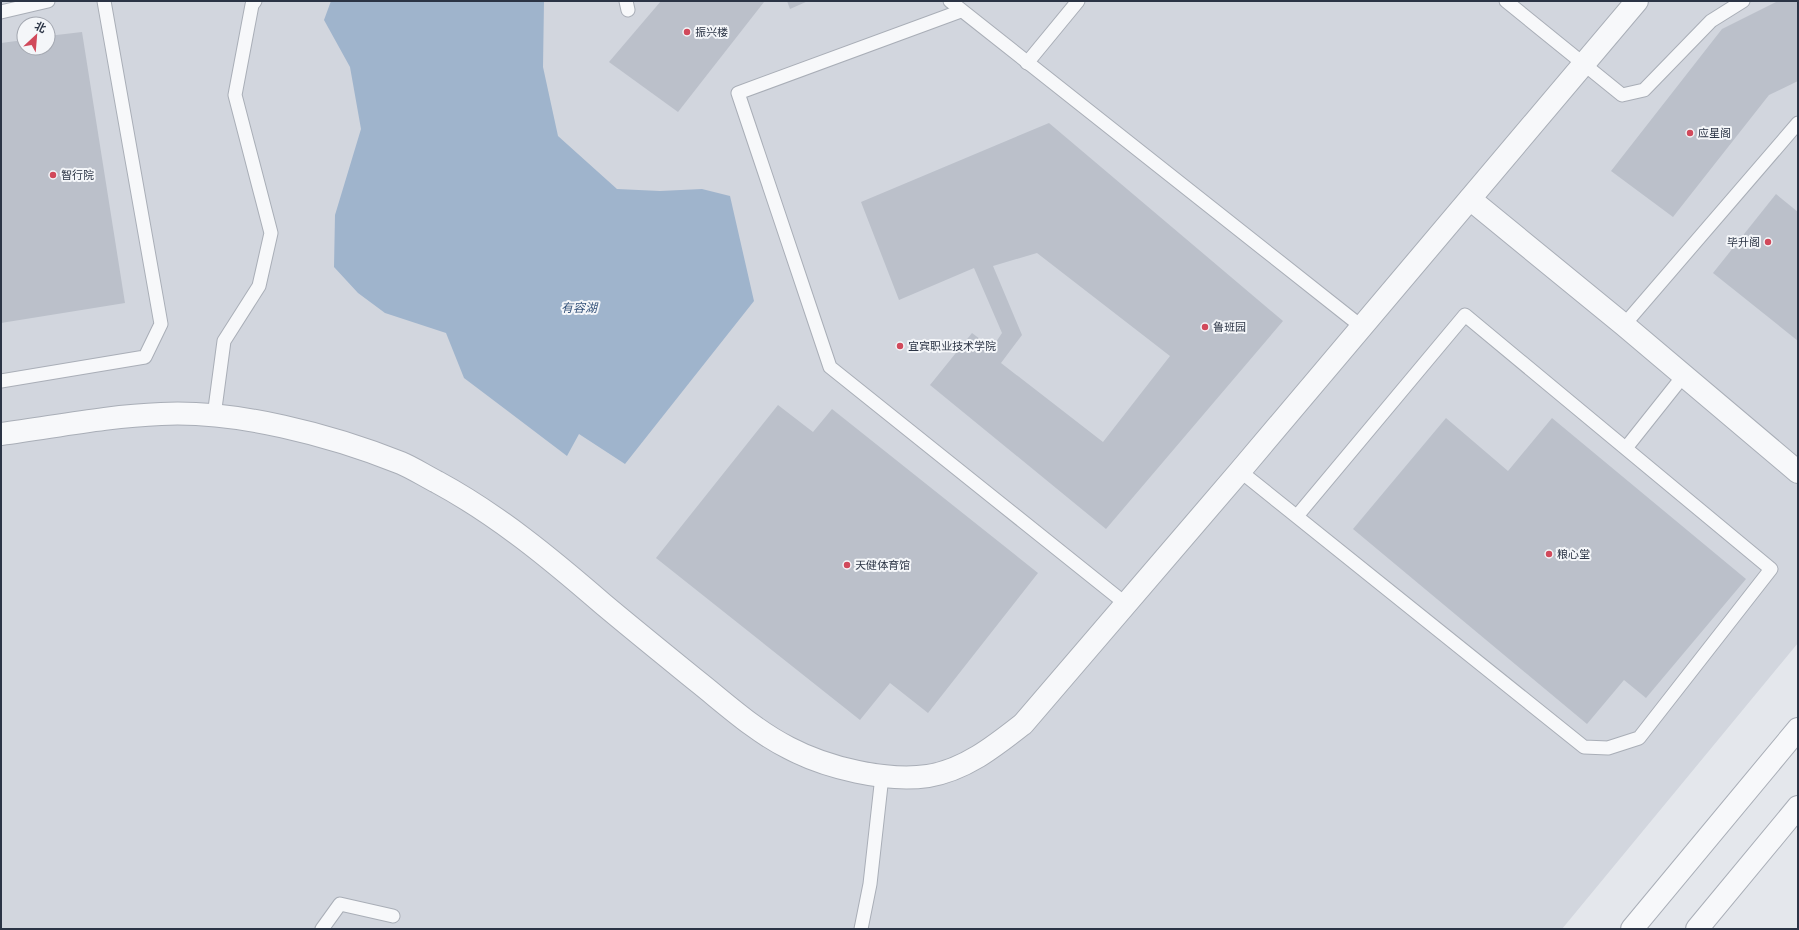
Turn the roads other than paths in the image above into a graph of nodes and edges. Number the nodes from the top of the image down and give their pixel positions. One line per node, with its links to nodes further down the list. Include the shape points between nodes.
1 (48, 1): 10 (lane)
2 (104, 1): 18 (lane, via 161,324 145,357)
3 (255, 1): 19 (lane, via 235,95 271,233 259,286 224,341)
4 (950, 1): 9 (lane)
5 (1078, 1): 11 (lane)
6 (1506, 1): 12 (lane)
7 (1637, 1): 12 (street)
8 (1743, 1): 12 (lane, via 1711,22 1644,90 1622,95)
9 (961, 11): 11 (lane); 25 (lane, via 738,93 830,367)
10 (1, 12)
11 (1027, 63): 16 (lane)
12 (1583, 65): 14 (street)
13 (1798, 123): 15 (lane)
14 (1470, 198): 15 (street); 16 (street)
15 (1624, 325): 17 (street)
16 (1362, 327): 22 (street)
17 (1684, 376): 21 (lane); 23 (street)
18 (1, 381)
19 (214, 416): 20 (street, via 162,414); 27 (street, via 274,424 403,464 466,498 536,546 626,624 755,728 790,749 832,764)
20 (1, 434)
21 (1626, 448): 24 (lane, via 1465,315); 24 (lane, via 1771,569 1639,738 1608,748 1584,747)
22 (1240, 470): 24 (lane); 25 (street)
23 (1798, 472)
24 (1297, 516)
25 (1126, 604): 27 (street, via 1023,724 996,746 965,764 929,776)
26 (1798, 729): 32 (street)
27 (882, 776): 31 (lane, via 870,884)
28 (1798, 807): 33 (street)
29 (393, 916): 30 (lane, via 340,904)
30 (322, 929)
31 (861, 929)
32 (1632, 929)
33 (1697, 929)

